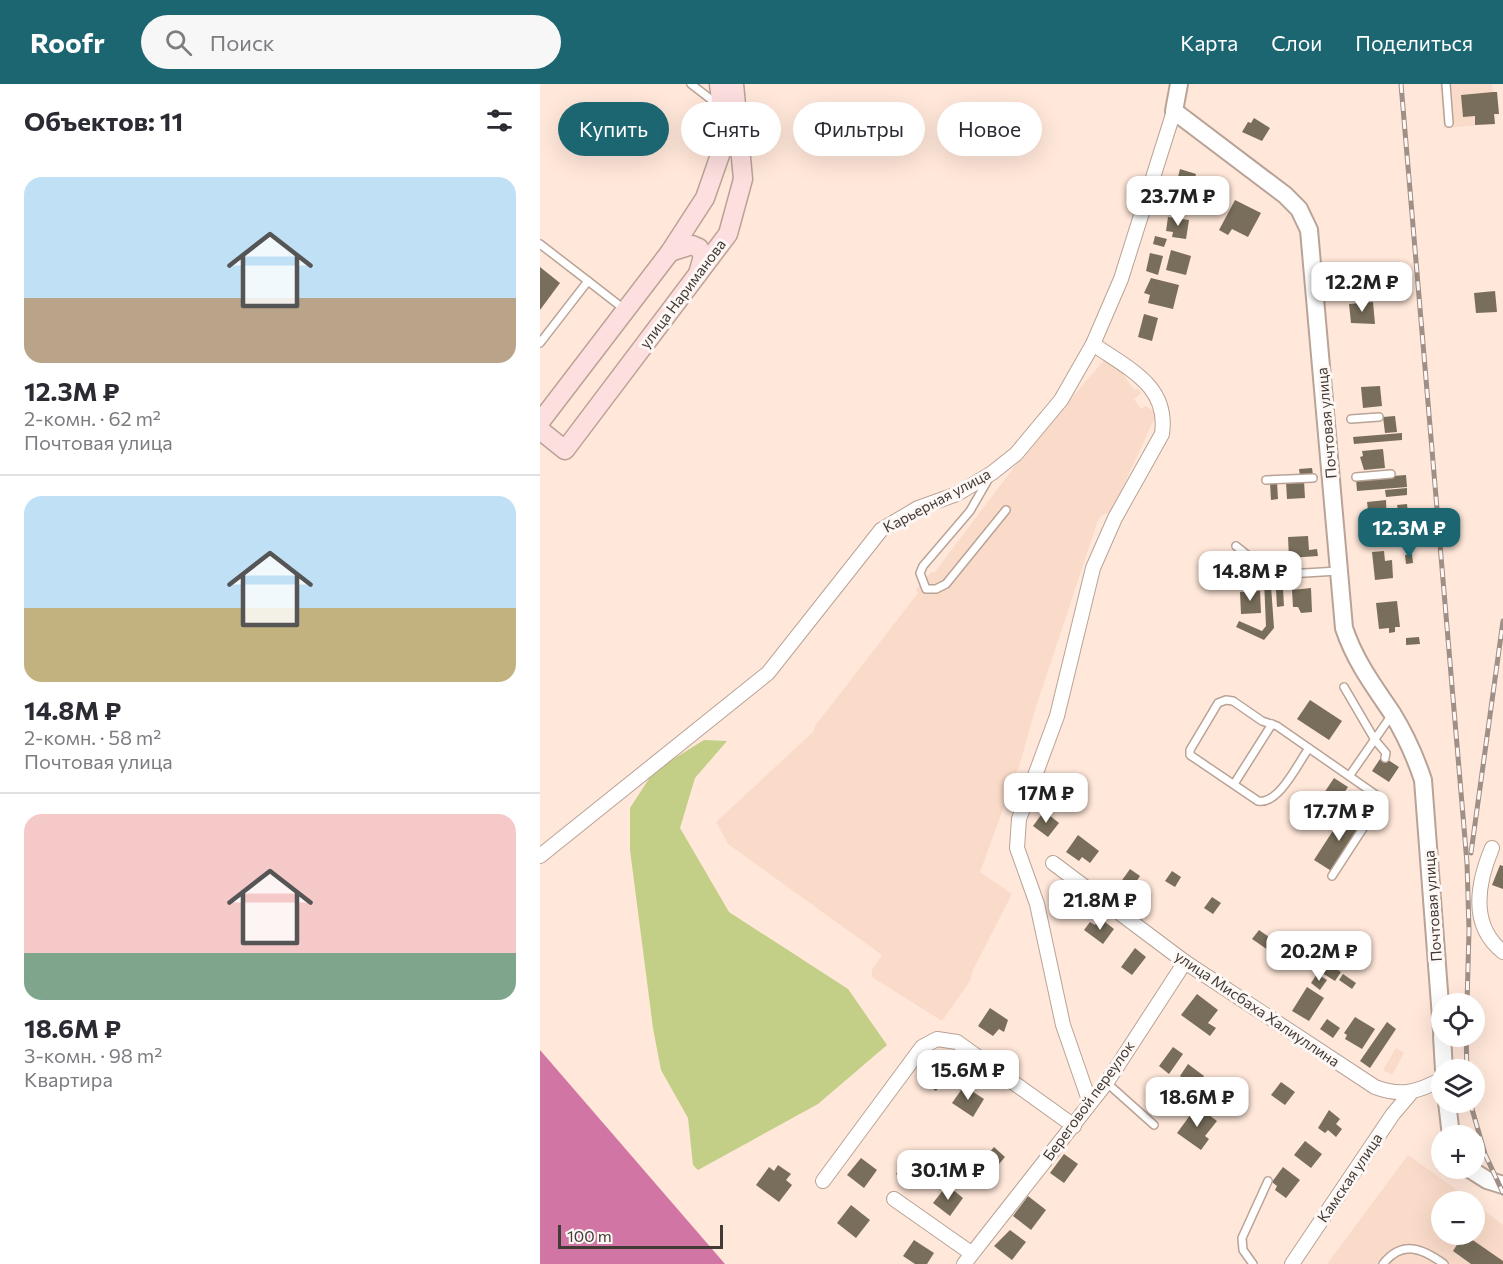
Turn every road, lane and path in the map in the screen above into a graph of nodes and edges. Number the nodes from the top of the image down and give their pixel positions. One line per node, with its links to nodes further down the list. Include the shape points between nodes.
1 (691, 84): 6 (lane)
2 (719, 84): 7 (main road)
3 (734, 84): 13 (main road, улица Нариманова, via 743,180 728,234)
4 (1179, 84): 8 (street, Карьерная улица)
5 (1446, 84): 9 (lane)
6 (714, 102)
7 (721, 102)
8 (1174, 111): 17 (street, Карьерная улица, via 1121,279); 29 (street, Почтовая улица, via 1285,195 1299,209 1309,230)
9 (1449, 123)
10 (720, 156): 12 (main road, via 705,198)
11 (540, 244): 14 (lane)
12 (670, 252): 13 (main road, via 692,245 699,248 703,256); 15 (main road)
13 (698, 276): 21 (main road, улица Нариманова, via 565,450)
14 (588, 281): 15 (lane); 16 (lane)
15 (625, 310): 20 (main road)
16 (540, 343)
17 (1093, 344): 22 (street, Карьерная улица, via 1061,400 1016,454); 48 (street, via 1149,384 1157,395 1164,422 1162,434 1092,568 1057,716 1018,819 1017,848 1037,904 1063,1025)
18 (1379, 417): 19 (lane)
19 (1351, 419)
20 (540, 422)
21 (540, 430)
22 (992, 473): 27 (lane, via 970,511 923,566 920,573 926,589 936,590 946,584); 39 (street, Карьерная улица, via 881,530 768,673)
23 (1391, 474): 24 (lane)
24 (1356, 477)
25 (1313, 478): 26 (lane)
26 (1266, 480)
27 (1006, 510)
28 (1236, 546): 29 (lane, via 1272,575)
29 (1338, 572): 31 (street, Почтовая улица, via 1350,648)
30 (1344, 687): 33 (lane)
31 (1393, 714): 33 (lane); 44 (street, Почтовая улица, via 1414,752 1423,780)
32 (1272, 724): 34 (lane); 37 (lane); 37 (lane, via 1233,701 1218,703 1190,755)
33 (1375, 740): 35 (lane, via 1386,753); 36 (lane)
34 (1309, 748): 36 (lane); 37 (lane, via 1271,800 1258,801)
35 (1385, 758)
36 (1350, 776): 41 (lane, via 1383,799)
37 (1234, 784)
38 (1492, 848): 42 (street, via 1479,916 1486,936)
39 (540, 856)
40 (1053, 863): 43 (street, улица Мисбаха Халиуллина)
41 (1332, 876)
42 (1503, 952)
43 (1185, 962): 45 (street, Береговой переулок); 47 (street, улица Мисбаха Халиуллина, via 1375,1087)
44 (1439, 993)
45 (1107, 1082): 48 (street, Береговой переулок); 49 (lane)
46 (1431, 1084): 47 (street)
47 (1410, 1094): 58 (street, Камская улица)
48 (1090, 1104): 50 (street, Береговой переулок)
49 (1154, 1125)
50 (1074, 1126): 52 (street, via 957,1042 937,1039 922,1047); 56 (street, Береговой переулок)
51 (1485, 1179): 54 (street)
52 (823, 1181)
53 (1268, 1181): 57 (lane, via 1242,1238 1243,1250)
54 (1503, 1185)
55 (894, 1199): 56 (street)
56 (968, 1259)
57 (1253, 1264)
58 (1292, 1264)
59 (1383, 1264): 60 (lane, via 1395,1252 1413,1247)
60 (1444, 1264)

